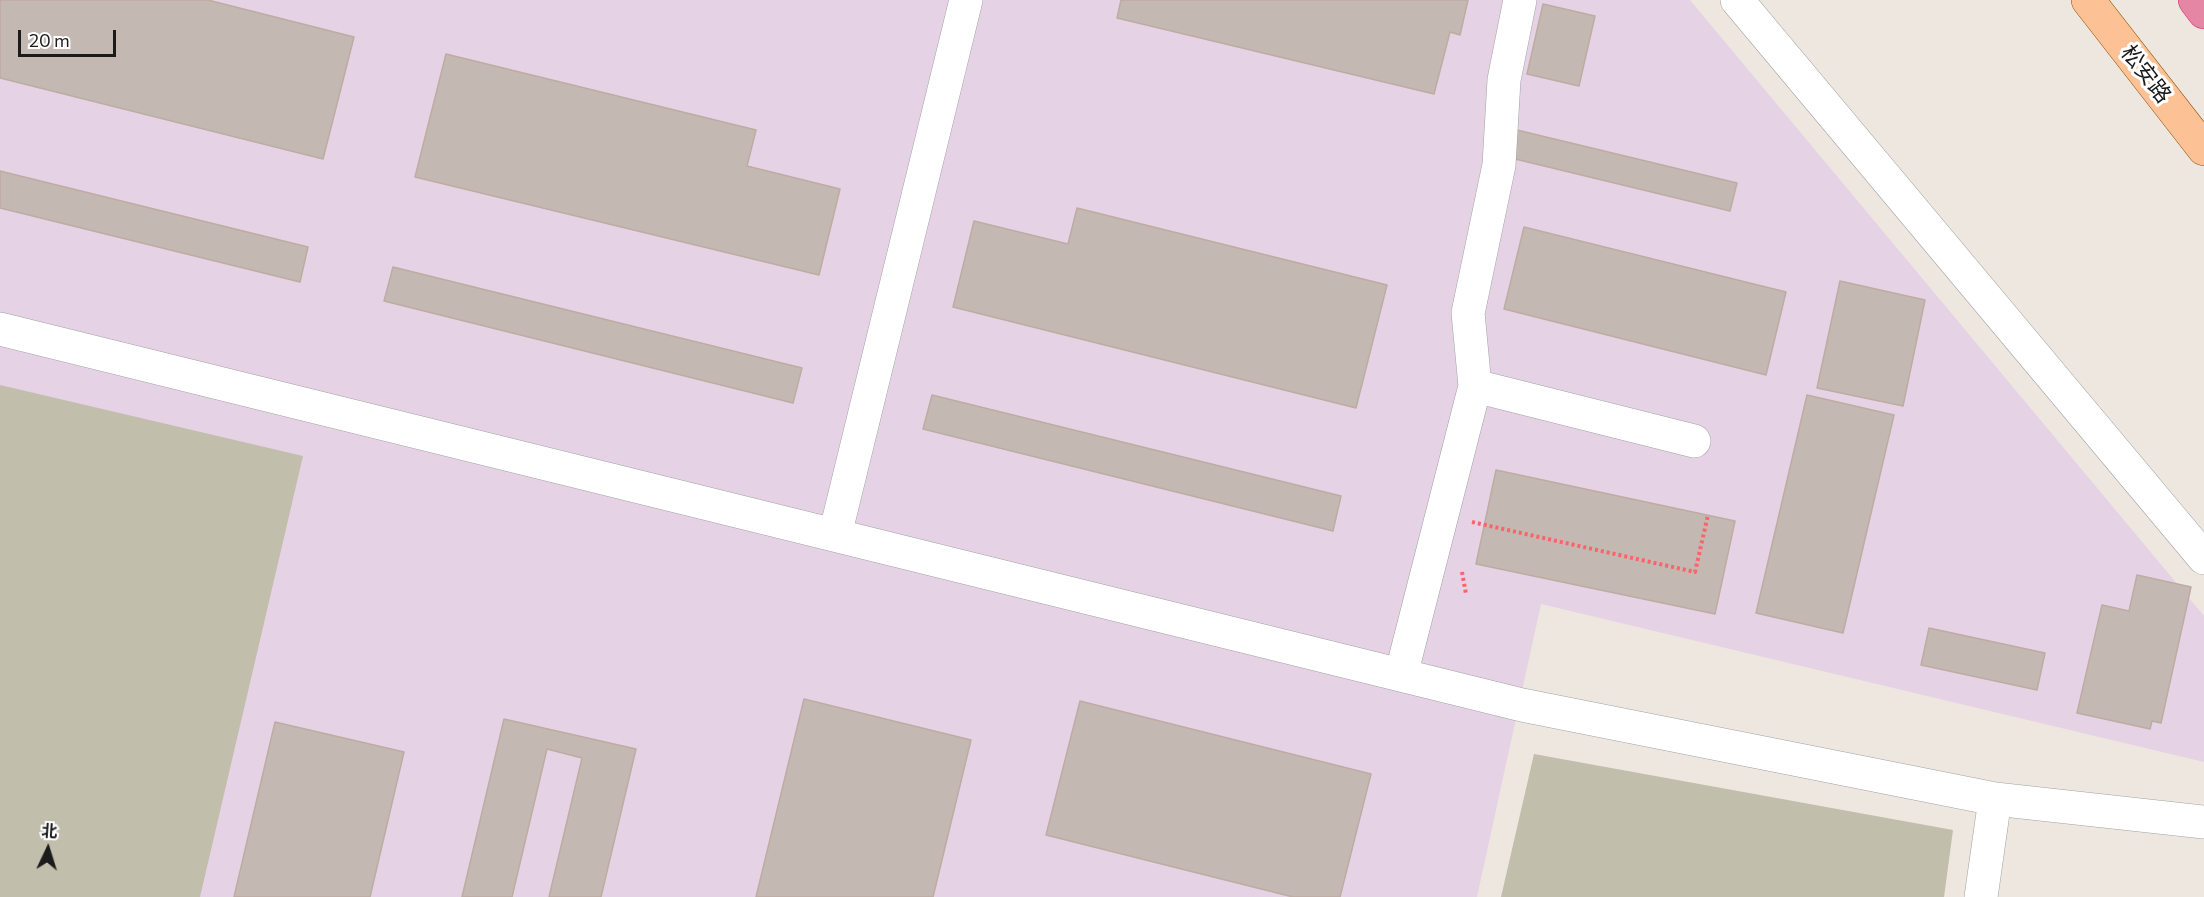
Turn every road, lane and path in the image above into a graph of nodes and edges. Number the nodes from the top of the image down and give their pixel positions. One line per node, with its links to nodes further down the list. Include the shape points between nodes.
1 (966, 0): 13 (street)
2 (1520, 0): 9 (street, via 1504,80 1499,165 1468,313)
3 (1737, 0): 14 (street)
4 (2088, 0): 7 (main road, 松安路)
5 (2195, 0): 6 (highway)
6 (2204, 12)
7 (2204, 149)
8 (0, 329): 13 (street)
9 (1475, 386): 10 (street); 17 (street)
10 (1694, 441)
11 (1708, 515): 12 (path, via 1695,572)
12 (1471, 522)
13 (836, 536): 17 (street)
14 (2204, 558)
15 (1461, 565): 16 (path)
16 (1466, 594)
17 (1401, 675): 18 (street, via 1522,705)
18 (1995, 799): 19 (street); 20 (street)
19 (2204, 822)
20 (1982, 897)

